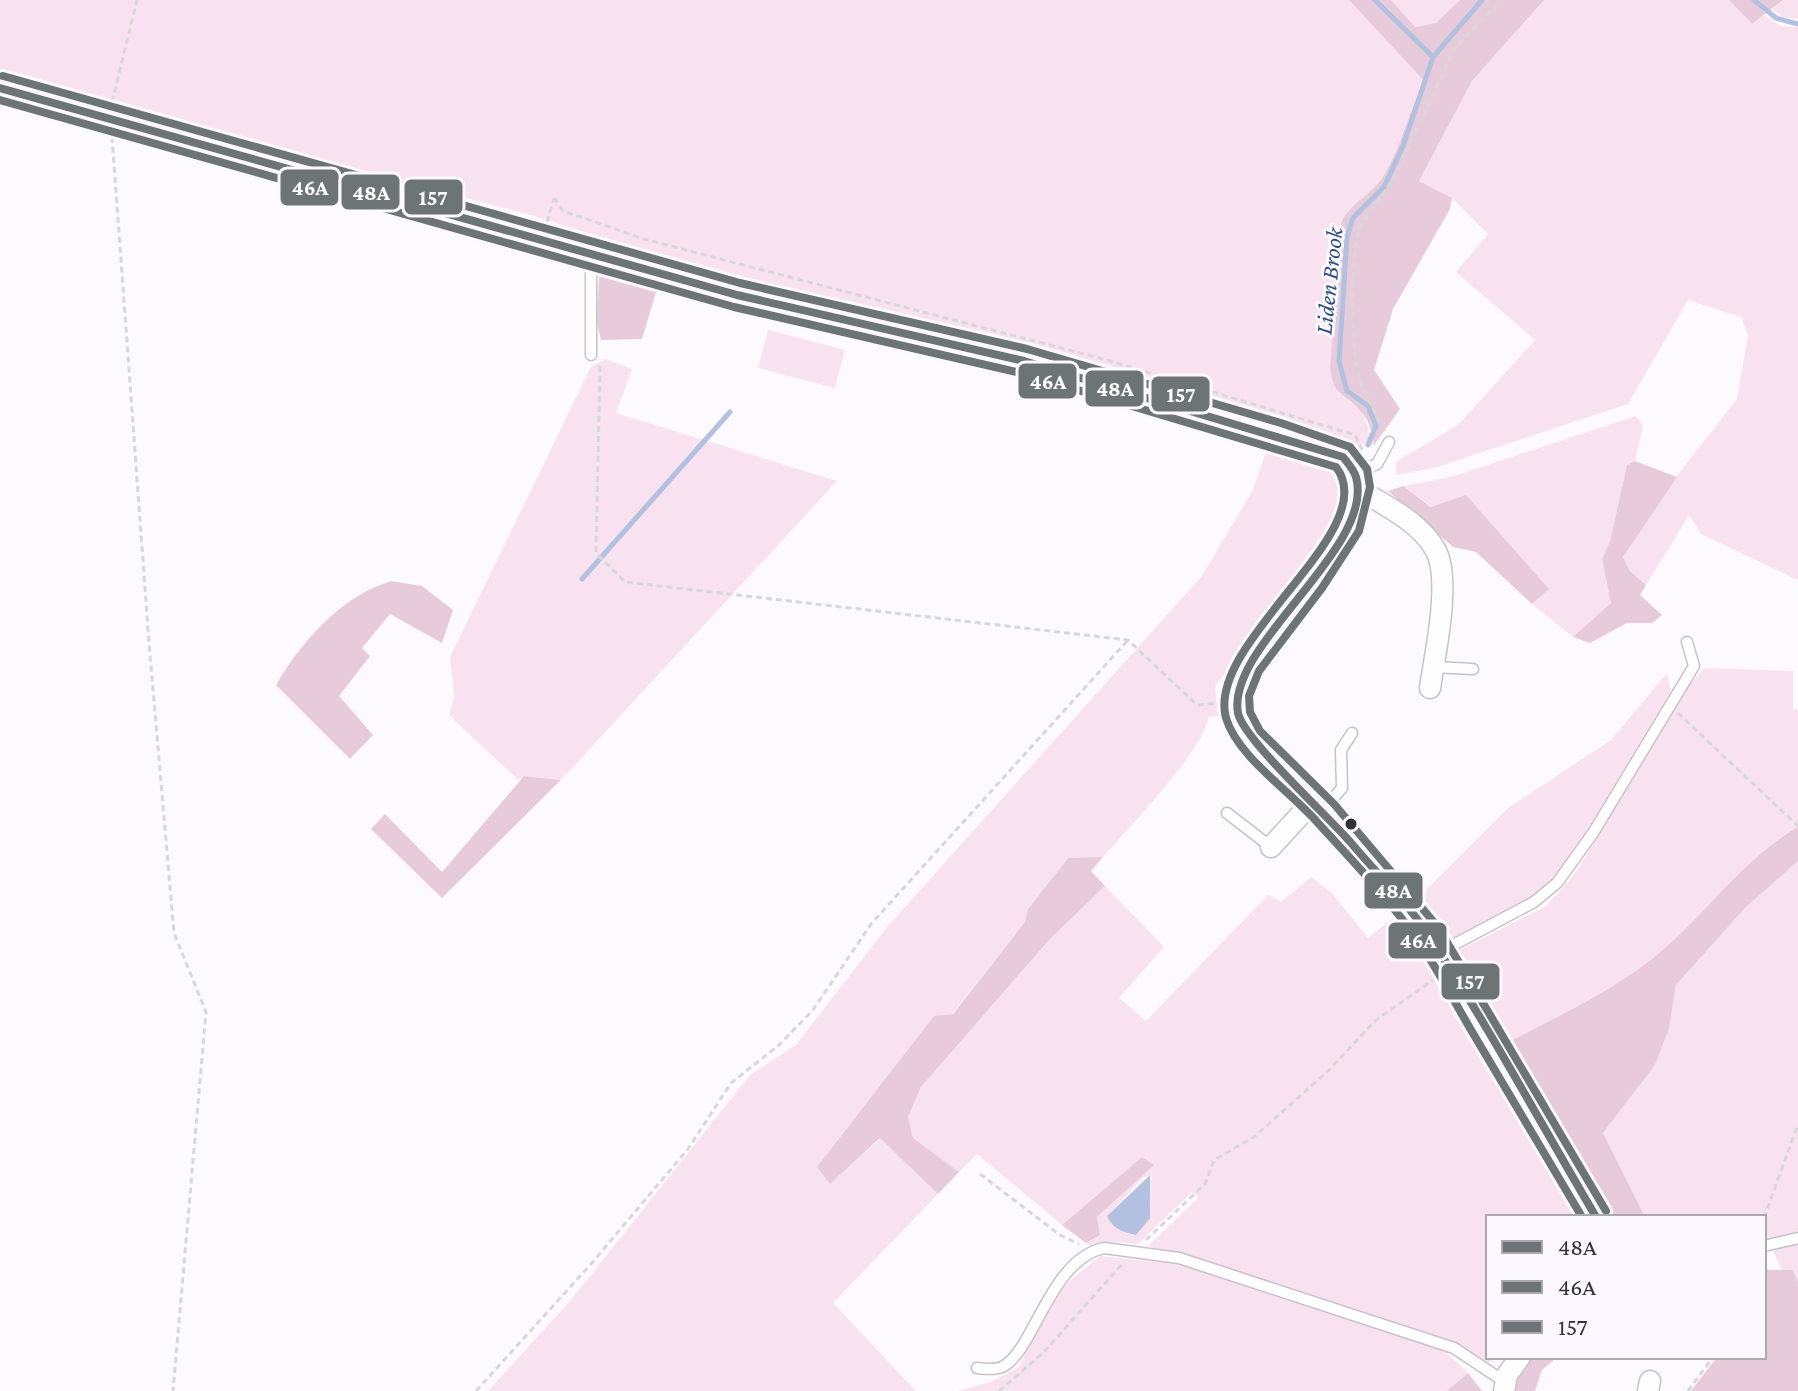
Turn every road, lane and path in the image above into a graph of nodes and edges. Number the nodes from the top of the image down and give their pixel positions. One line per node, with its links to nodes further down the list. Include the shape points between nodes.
1 (137, 0): 4 (path)
2 (1501, 0): 8 (path, via 1450,56 1394,178 1360,227 1352,299 1359,379)
3 (0, 88): 4 (street)
4 (110, 117): 5 (street); 34 (path, via 174,933 206,1012)
5 (542, 238): 6 (street); 9 (path, via 554,198 563,211 644,239 1107,360 1355,435 1362,453)
6 (591, 253): 7 (lane); 9 (street, via 771,304 1039,365 1335,452)
7 (591, 355): 10 (path, via 600,361 596,553 625,582)
8 (1389, 442): 9 (lane, via 1377,464)
9 (1355, 477): 13 (street, via 1416,527 1439,557 1442,581); 14 (street, via 1348,527 1248,665)
10 (1128, 640): 14 (path, via 1197,705); 35 (path, via 871,924 813,1010 731,1083 688,1149)
11 (1687, 642): 15 (lane, via 1694,666)
12 (1473, 669): 13 (lane)
13 (1432, 678)
14 (1236, 702): 17 (street, via 1250,738)
15 (1669, 705): 19 (path); 21 (lane, via 1557,883)
16 (1352, 733): 17 (lane, via 1341,750 1342,788)
17 (1319, 805): 20 (street); 21 (street, via 1399,897)
18 (1227, 813): 20 (lane)
19 (1798, 826)
20 (1271, 847)
21 (1445, 960): 24 (street); 29 (path, via 1254,1137 1214,1160 1205,1184)
22 (1798, 1124): 25 (path)
23 (980, 1174): 28 (path, via 1060,1235)
24 (1595, 1215)
25 (1765, 1215)
26 (1798, 1238): 27 (lane)
27 (1766, 1246)
28 (1093, 1250): 29 (lane); 32 (lane, via 1048,1297 1012,1360 1000,1368)
29 (1136, 1251): 33 (lane, via 1179,1258 1454,1348); 36 (path, via 1043,1353)
30 (1519, 1359): 33 (street)
31 (1712, 1359): 37 (path)
32 (977, 1368)
33 (1505, 1387)
34 (173, 1391)
35 (476, 1391)
36 (999, 1391)
37 (1688, 1391)

